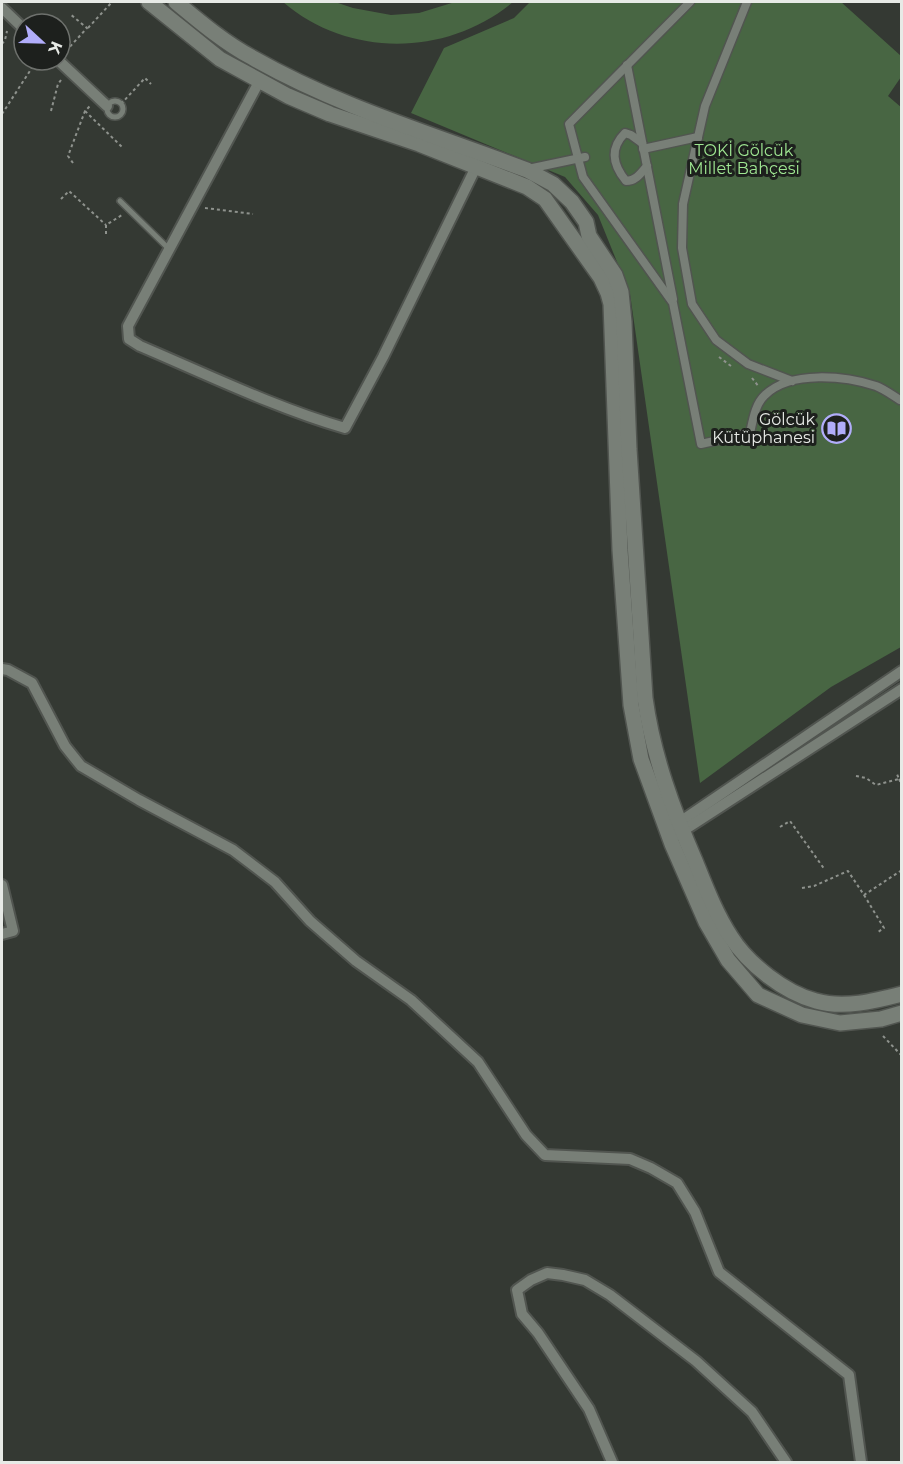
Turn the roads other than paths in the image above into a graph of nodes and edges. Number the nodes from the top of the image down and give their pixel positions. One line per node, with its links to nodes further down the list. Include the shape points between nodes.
1 (149, 2): 7 (main road, via 220,59)
2 (176, 2): 14 (main road, via 252,58 333,98)
3 (690, 2): 5 (street)
4 (747, 2): 9 (street, via 705,106)
5 (627, 65): 10 (street); 11 (street, via 569,124)
6 (71, 72): 8 (street)
7 (261, 80): 12 (main road, via 330,114); 16 (street)
8 (108, 111): 8 (lane, via 114,102 123,109 114,117)
9 (698, 136): 10 (street); 18 (street, via 683,204 682,248 692,304 716,340 748,364)
10 (643, 146): 13 (street); 13 (street, via 625,133 614,148 613,160 626,181 638,177)
11 (581, 158): 14 (street); 17 (street, via 582,177)
12 (476, 166): 16 (street, via 345,428 129,339 128,326); 23 (main road, via 527,187 545,199 608,293 631,705 641,759)
13 (647, 166): 17 (street)
14 (527, 170): 23 (main road, via 553,184 572,202 621,292 645,698)
15 (120, 201): 16 (lane)
16 (169, 249)
17 (674, 303): 18 (street, via 701,444 750,433 755,411 765,395)
18 (793, 381): 19 (street, via 806,377 841,378 877,387)
19 (900, 400)
20 (2, 669): 30 (street, via 32,683 65,746 81,766 233,850 275,882 310,921 356,961 411,1000 478,1062 526,1135 545,1155 630,1159 677,1183 695,1212 718,1272 849,1375)
21 (902, 671): 23 (street)
22 (902, 689): 23 (street)
23 (674, 831): 26 (main road, via 732,938 768,977 817,1002 851,1004); 27 (main road, via 706,922 728,960 758,995 802,1015 840,1023)
24 (2, 885): 25 (street, via 13,931)
25 (2, 934)
26 (902, 994)
27 (902, 1013)
28 (612, 1462): 29 (street, via 589,1409 522,1314 517,1290 547,1273 585,1280 650,1324 752,1412)
29 (786, 1462)
30 (861, 1462)

